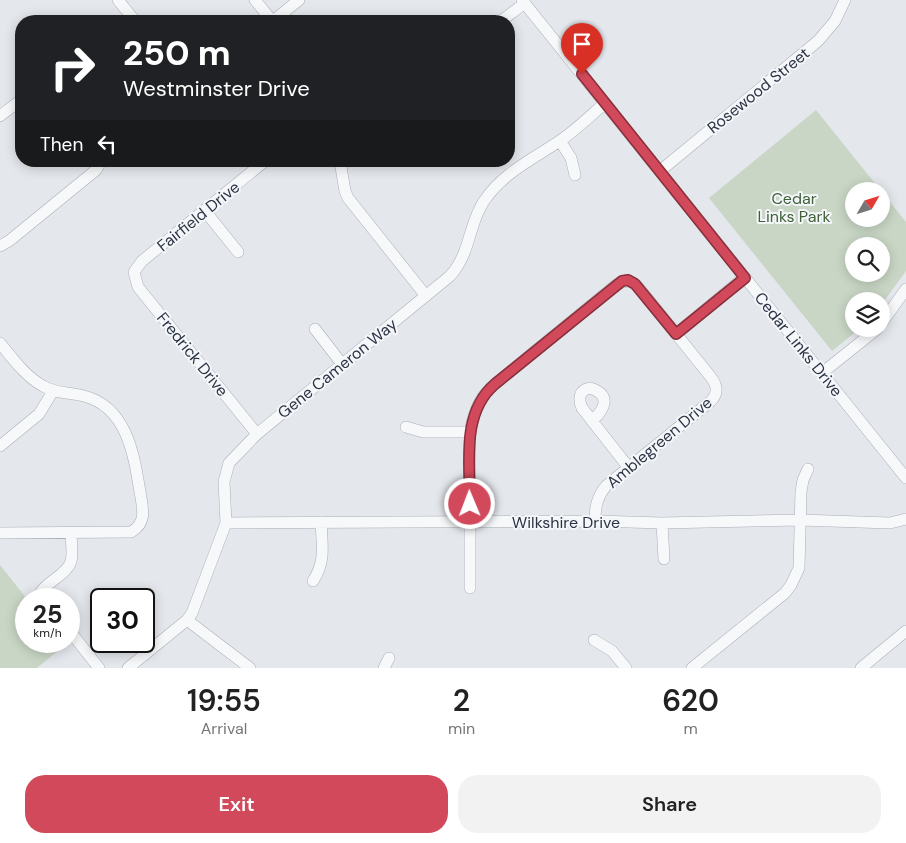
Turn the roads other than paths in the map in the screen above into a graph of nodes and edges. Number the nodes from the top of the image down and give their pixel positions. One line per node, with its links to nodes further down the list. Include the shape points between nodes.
1 (118, 0): 6 (street)
2 (255, 0): 7 (street)
3 (299, 0): 8 (street)
4 (845, 0): 17 (street, Rosewood Street, via 835,21 818,40)
5 (524, 2): 9 (street); 10 (street, Cedar Links Drive)
6 (130, 15)
7 (268, 15)
8 (280, 15)
9 (508, 15)
10 (605, 103): 13 (street, Gene Cameron Way); 17 (street, Cedar Links Drive)
11 (15, 105): 12 (street)
12 (0, 116)
13 (560, 141): 18 (street, via 571,158); 25 (street, Gene Cameron Way, via 503,178 478,212 458,267)
14 (98, 167): 20 (street)
15 (258, 167): 19 (street, Fairfield Drive)
16 (341, 167): 25 (street, via 348,198)
17 (660, 171): 23 (street, Cedar Links Drive)
18 (576, 175)
19 (204, 211): 21 (street); 22 (street, Fairfield Drive, via 142,261)
20 (0, 246)
21 (238, 252)
22 (134, 272): 37 (street, Fredrick Drive, via 138,287)
23 (745, 278): 28 (street); 32 (street, Cedar Links Drive)
24 (904, 295): 26 (street)
25 (426, 296): 31 (street, Gene Cameron Way)
26 (890, 313)
27 (315, 329): 31 (street)
28 (676, 334): 36 (street, via 639,288 628,280 622,281 486,391 476,408); 39 (street, Amblegreen Drive, via 714,382 717,391 711,401)
29 (867, 337): 32 (street)
30 (0, 343): 33 (street, via 29,377)
31 (342, 364): 37 (street, Gene Cameron Way)
32 (822, 374): 41 (street, Cedar Links Drive)
33 (53, 391): 38 (street, via 39,414); 50 (street, via 83,396 101,403 116,415 128,436 143,517 139,527 131,532)
34 (592, 421): 39 (street)
35 (406, 427): 36 (street, via 423,432)
36 (470, 432): 46 (street)
37 (257, 434): 47 (street, Gene Cameron Way, via 237,453 226,471)
38 (0, 446)
39 (629, 468): 44 (street, Amblegreen Drive, via 601,492 595,508)
40 (808, 469): 43 (street, via 803,480)
41 (906, 478)
42 (906, 519): 43 (street, Wilkshire Drive, via 890,523)
43 (800, 520): 48 (street, Wilkshire Drive); 63 (street, via 799,568 791,585)
44 (595, 521): 46 (street, Wilkshire Drive); 48 (street, Wilkshire Drive)
45 (321, 522): 46 (street, Wilkshire Drive); 47 (street, Wilkshire Drive); 52 (street, via 322,562)
46 (471, 522): 54 (street)
47 (226, 523): 55 (street, Gene Cameron Way, via 196,605)
48 (662, 523): 51 (street)
49 (0, 533): 50 (street)
50 (71, 533): 53 (street, via 69,565)
51 (664, 559)
52 (313, 581)
53 (44, 588)
54 (470, 588)
55 (187, 620): 60 (street, Gene Cameron Way); 61 (street)
56 (906, 631): 64 (street)
57 (594, 640): 62 (street, via 612,652)
58 (80, 644): 59 (street)
59 (99, 668)
60 (128, 668)
61 (250, 668)
62 (626, 668)
63 (692, 668)
64 (861, 668)

